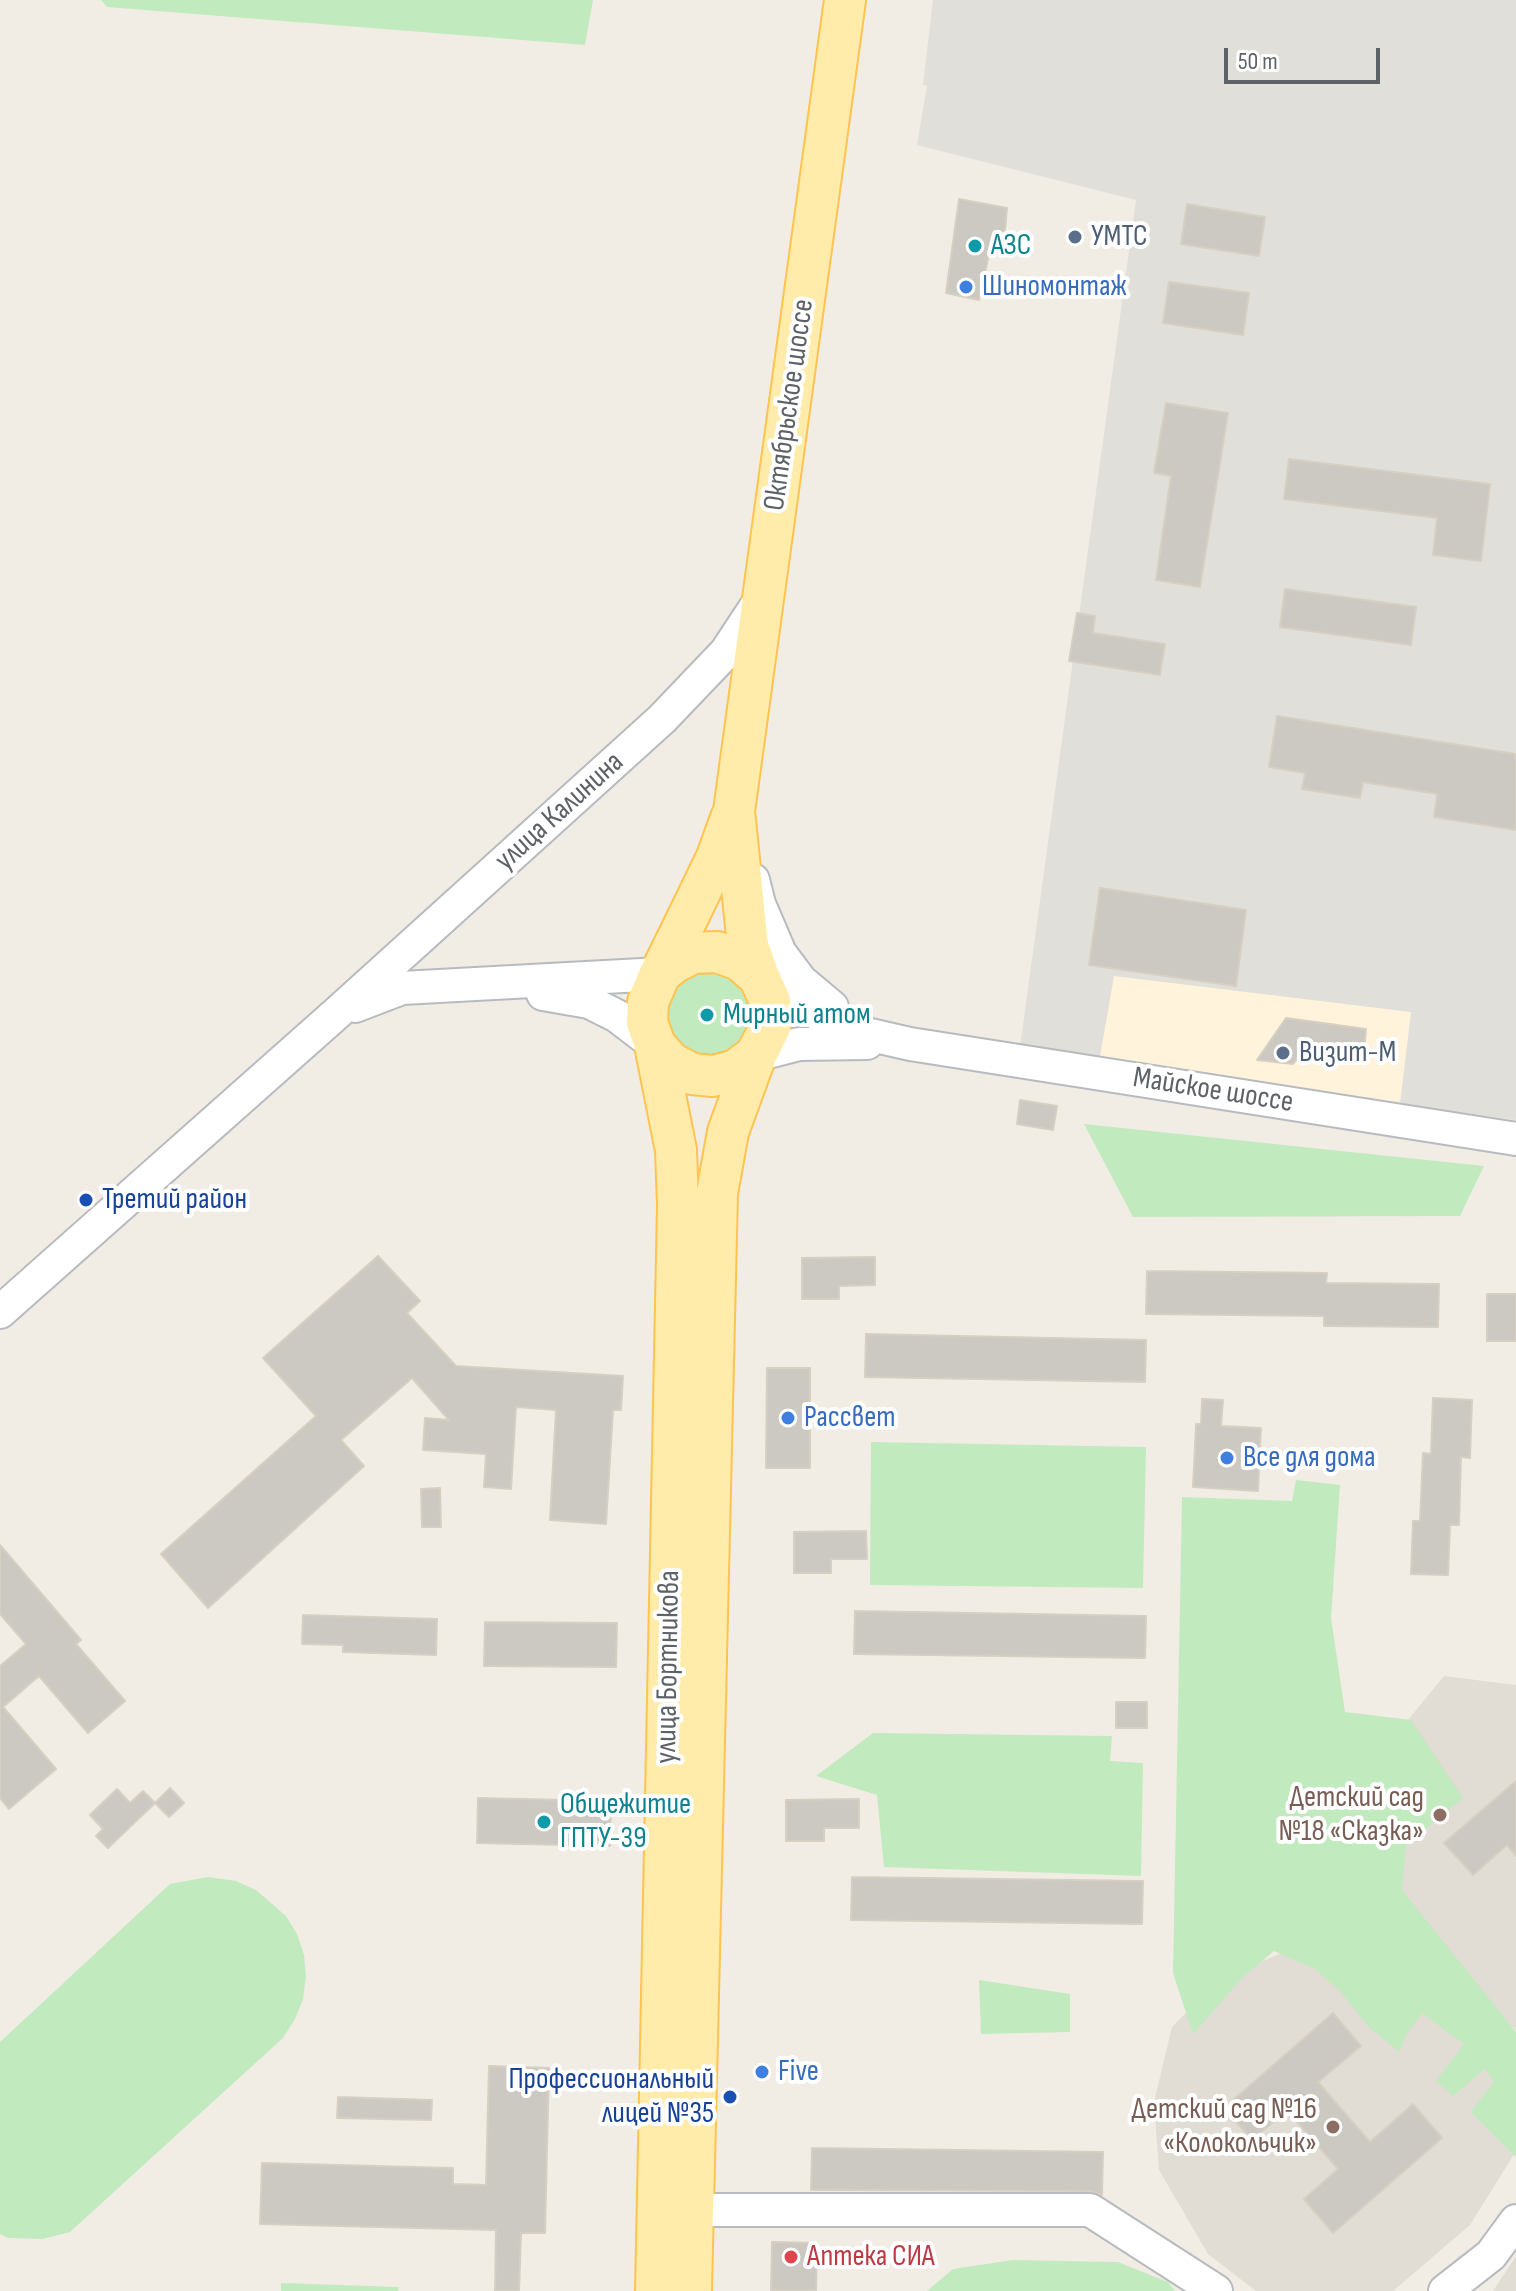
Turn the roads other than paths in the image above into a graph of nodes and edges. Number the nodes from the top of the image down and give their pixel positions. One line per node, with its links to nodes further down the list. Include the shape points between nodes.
1 (845, 0): 2 (main road, Октябрьское шоссе)
2 (764, 594): 3 (main road, Октябрьское шоссе); 7 (street, улица Калинина, via 726,652 662,719)
3 (734, 811): 4 (main road, Октябрьское шоссе); 5 (main road, Октябрьское шоссе, via 748,946); 8 (street, Майское шоссе, via 759,904 780,953 801,981 825,1003 877,1034)
4 (660, 974): 5 (main road, via 693,953 717,952 740,960); 6 (street, улица Калинина); 9 (main road, via 648,1002 647,1022)
5 (759, 977): 8 (street, Майское шоссе, via 849,1030); 10 (main road, via 770,1001 770,1027)
6 (484, 984): 7 (street, улица Калинина, via 402,988); 9 (street, улица Калинина, via 589,1002)
7 (337, 1013): 12 (street, улица Калинина)
8 (910, 1044): 10 (street, Майское шоссе, via 799,1044); 11 (street, Майское шоссе)
9 (655, 1045): 10 (main road, via 671,1063 692,1074 736,1070); 13 (main road, улица Бортникова, via 676,1150 678,1205)
10 (756, 1055): 13 (main road, улица Бортникова, via 728,1132 717,1193)
11 (1516, 1139)
12 (0, 1312)
13 (675, 2210): 15 (main road, улица Бортникова); 16 (main road, улица Бортникова); 17 (street, via 1090,2210)
14 (1516, 2221): 18 (street, via 1491,2255)
15 (656, 2291)
16 (691, 2291)
17 (1216, 2291)
18 (1445, 2291)

